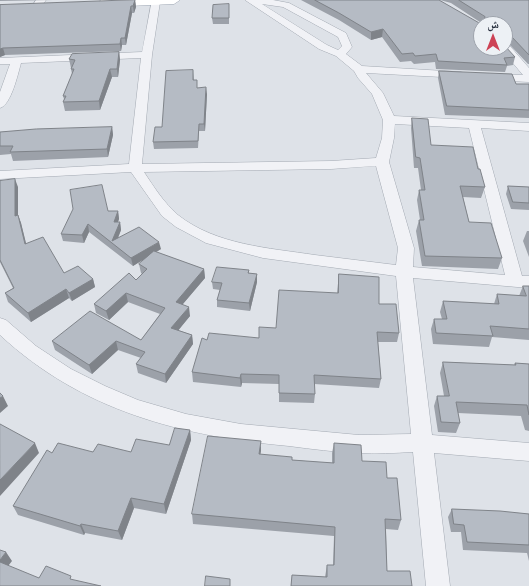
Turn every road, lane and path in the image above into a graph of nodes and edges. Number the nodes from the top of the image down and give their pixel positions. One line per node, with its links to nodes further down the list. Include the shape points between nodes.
1 (174, 0): 4 (main road)
2 (250, 0): 9 (street, via 323,47)
3 (257, 0): 9 (street, via 286,5 342,35 347,47)
4 (155, 2): 6 (main road); 10 (street)
5 (40, 3): 7 (main road); 8 (main road)
6 (93, 4)
7 (54, 5)
8 (23, 6)
9 (340, 54): 14 (street)
10 (147, 55): 12 (street); 22 (street)
11 (513, 56): 15 (street)
12 (17, 60): 13 (street); 17 (street)
13 (0, 61)
14 (359, 69): 16 (street); 18 (street, via 377,93)
15 (529, 75)
16 (529, 79)
17 (0, 104)
18 (389, 120): 19 (street); 21 (street)
19 (474, 124): 20 (street); 25 (street)
20 (529, 127)
21 (382, 162): 22 (street); 24 (street, via 406,248)
22 (135, 168): 23 (street); 24 (street, via 162,208 180,224 206,237 287,256)
23 (0, 174)
24 (404, 273): 25 (street); 27 (street)
25 (522, 282)
26 (0, 325): 27 (street, via 29,351 98,392 134,407 186,423 241,433 359,444)
27 (422, 443): 28 (street); 29 (street)
28 (529, 452)
29 (438, 586)

